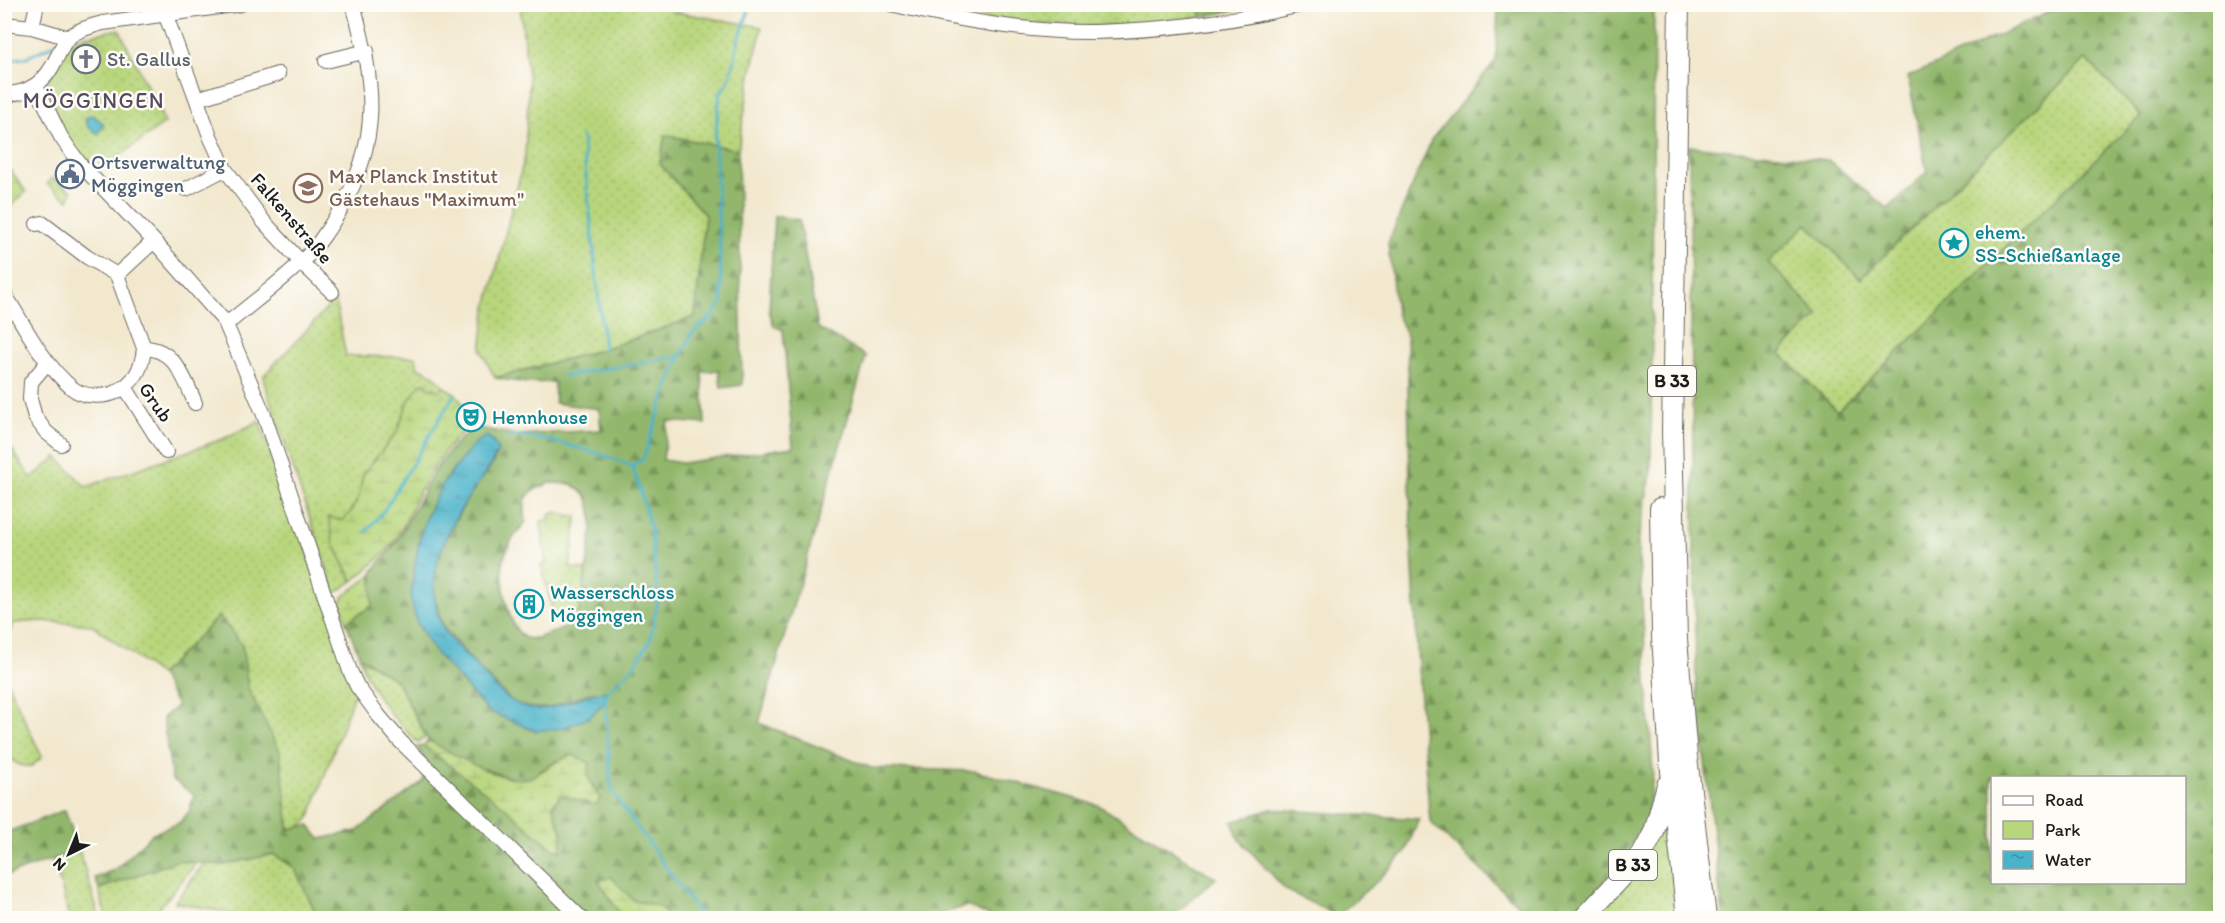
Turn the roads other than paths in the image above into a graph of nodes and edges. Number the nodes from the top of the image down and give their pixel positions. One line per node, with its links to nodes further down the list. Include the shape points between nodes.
1 (37, 4): 10 (street)
2 (241, 4): 8 (street)
3 (353, 4): 12 (street)
4 (891, 4): 5 (street, via 1018,28 1095,32 1232,20)
5 (1304, 4)
6 (1666, 4): 33 (highway, B 33, via 1660,432 1662,636)
7 (1679, 4): 37 (highway, B 33, via 1672,420 1676,604)
8 (172, 11): 11 (street, via 103,23); 17 (street, Falkenstraße)
9 (4, 24): 10 (street)
10 (32, 27): 11 (street)
11 (69, 38): 15 (street, via 51,70)
12 (367, 51): 13 (street); 22 (street, via 371,111 365,154 347,198 326,234)
13 (326, 61)
14 (278, 74): 17 (street)
15 (36, 86): 16 (street); 21 (street, via 71,152)
16 (4, 94)
17 (198, 99): 18 (street, Falkenstraße)
18 (225, 169): 19 (street, Falkenstraße); 22 (street, Falkenstraße, via 264,222)
19 (186, 189)
20 (37, 224): 23 (street, via 42,223)
21 (154, 241): 23 (street); 26 (street)
22 (301, 262): 24 (street, Falkenstraße); 26 (street)
23 (117, 274): 27 (street)
24 (332, 292)
25 (4, 293): 28 (street, Grub)
26 (225, 322): 34 (street, via 264,415 357,686 400,741)
27 (144, 348): 29 (street, via 137,376); 30 (street, via 156,348 169,356 183,375)
28 (48, 363): 29 (street, Grub, via 73,390 88,396 110,395); 31 (street, via 31,382 30,399 34,417)
29 (125, 387): 32 (street, Grub)
30 (195, 403)
31 (61, 444)
32 (166, 452)
33 (1670, 762): 35 (highway, B 33, via 1664,800 1642,855); 36 (highway, B 33)
34 (581, 918)
35 (1584, 918)
36 (1687, 918)
37 (1706, 918)

